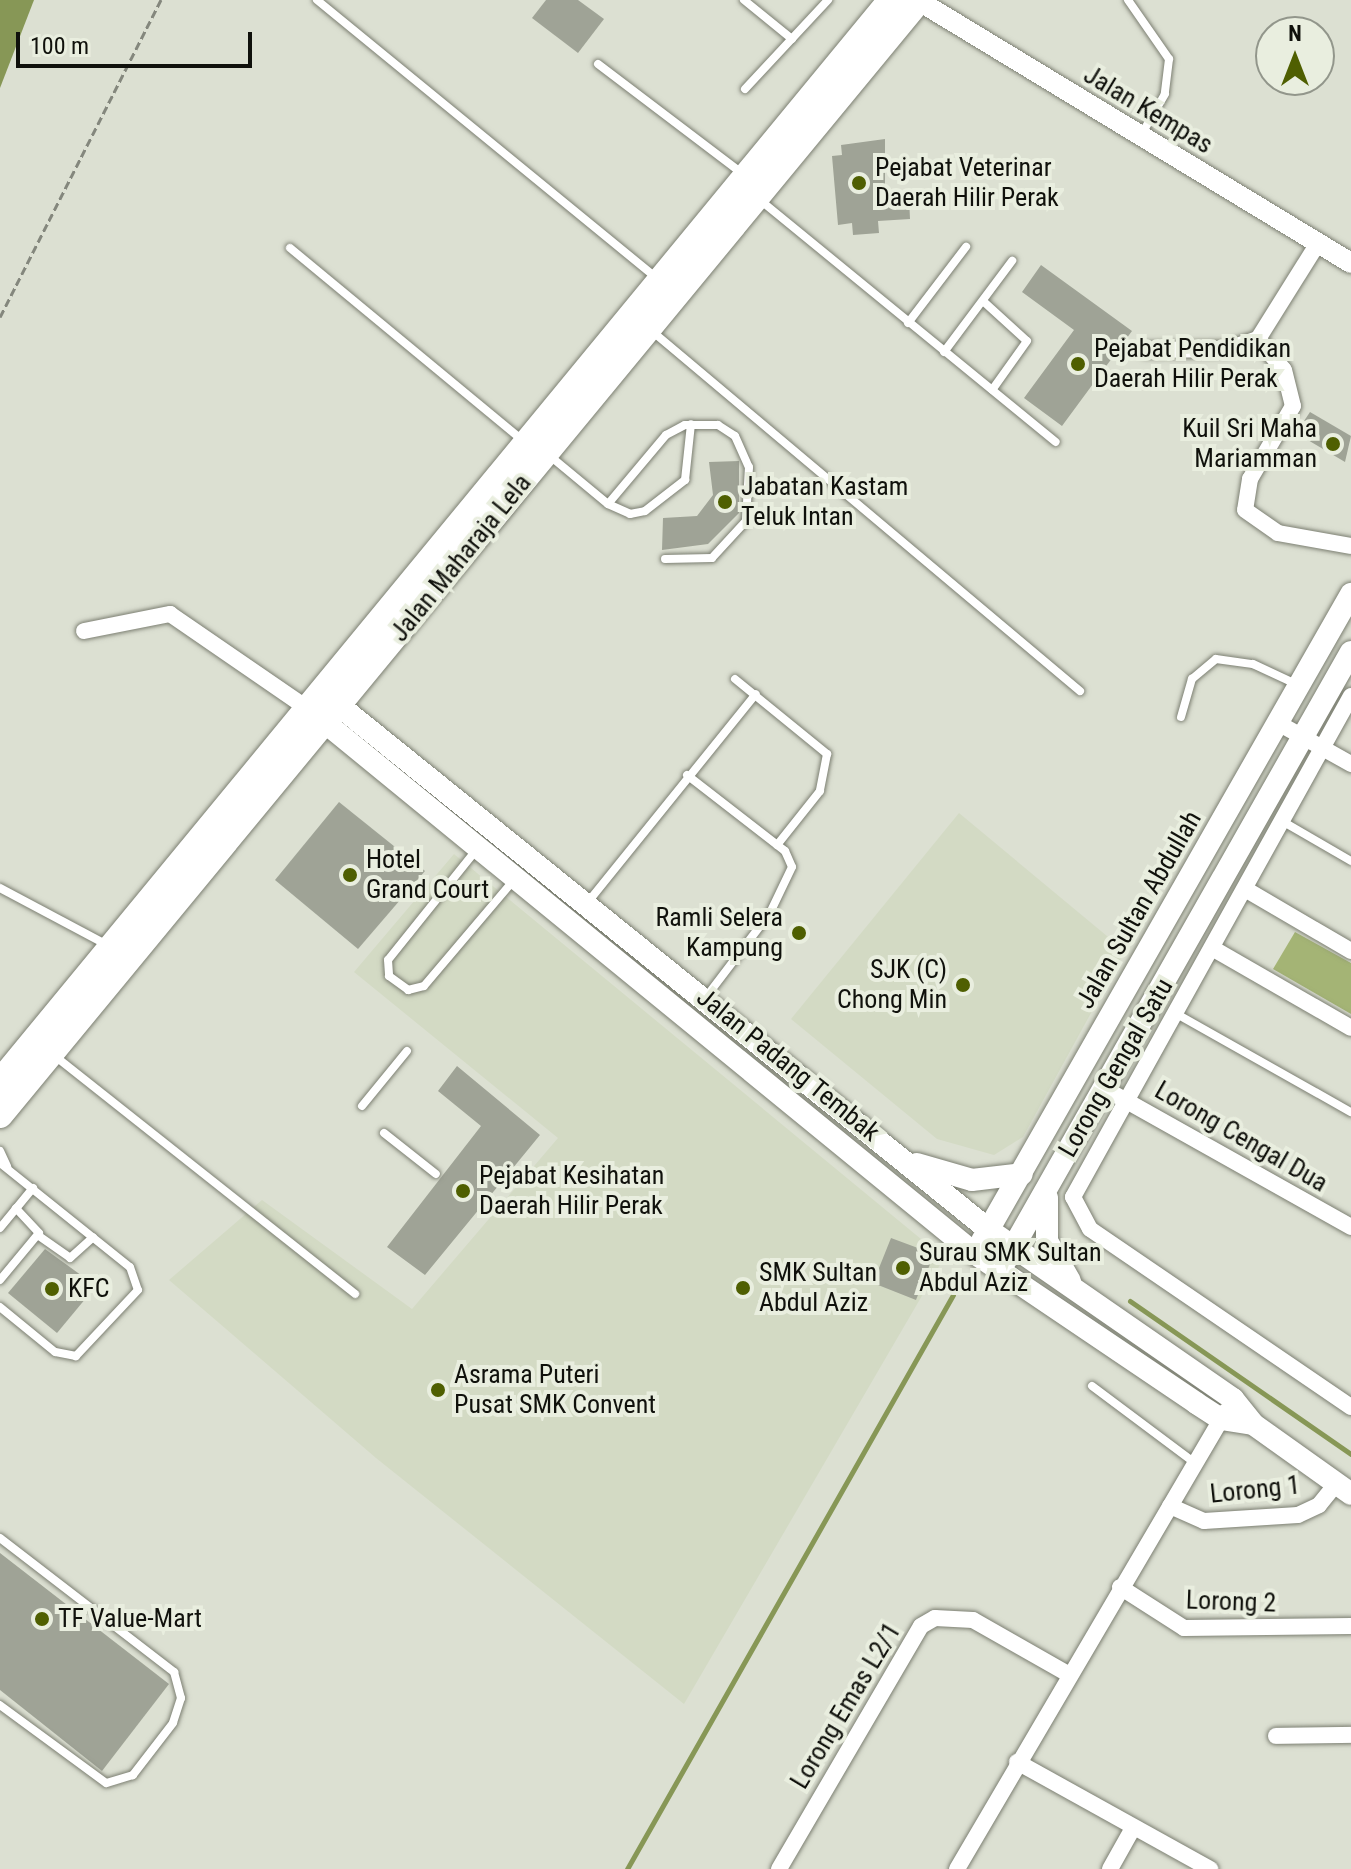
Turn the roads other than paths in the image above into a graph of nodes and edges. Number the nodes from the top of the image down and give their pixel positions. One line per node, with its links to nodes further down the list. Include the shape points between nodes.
1 (317, 0): 17 (lane)
2 (744, 0): 7 (lane)
3 (828, 0): 7 (lane)
4 (891, 0): 11 (highway, Jalan Maharaja Lela)
5 (1128, 0): 10 (lane, via 1169,59 1165,94)
6 (919, 1): 10 (street, Jalan Kempas); 11 (highway, Jalan Maharaja Lela)
7 (792, 39): 9 (lane)
8 (598, 64): 11 (lane)
9 (745, 89)
10 (1141, 136): 12 (street, Jalan Kempas)
11 (751, 187): 17 (highway, Jalan Maharaja Lela); 19 (lane); 20 (highway, Jalan Maharaja Lela)
12 (1318, 243): 16 (street, Jalan Kempas); 21 (street)
13 (966, 247): 19 (lane)
14 (290, 248): 27 (lane)
15 (1012, 261): 18 (lane)
16 (1351, 263)
17 (661, 281): 27 (highway, Jalan Maharaja Lela)
18 (983, 301): 23 (lane); 24 (lane, via 1027,341)
19 (908, 323): 23 (lane)
20 (649, 329): 27 (highway, Jalan Maharaja Lela); 36 (lane)
21 (1258, 339): 22 (street, via 1227,349); 29 (street, via 1284,370 1293,406 1250,479 1245,510 1278,533)
22 (1146, 350)
23 (944, 352): 24 (lane)
24 (992, 390): 26 (lane)
25 (691, 424): 28 (lane, via 666,435); 28 (lane, via 689,466 674,495 630,514); 30 (lane, via 718,425 743,446 751,506 721,553)
26 (1056, 442)
27 (536, 448): 28 (lane); 39 (highway, Jalan Maharaja Lela)
28 (608, 504)
29 (1351, 546)
30 (665, 559)
31 (1351, 594): 35 (main road, Jalan Sultan Abdullah)
32 (84, 631): 39 (street, via 170,614)
33 (1351, 652): 42 (main road)
34 (735, 679): 37 (lane)
35 (1299, 686): 40 (lane, via 1253,664 1216,659 1192,679); 41 (main road, Jalan Sultan Abdullah)
36 (1080, 691)
37 (756, 694): 44 (lane); 46 (lane, via 827,754 820,791)
38 (1351, 696): 42 (street, Lorong Gengal Satu)
39 (326, 708): 47 (main road, Jalan Padang Tembak); 52 (main road, Jalan Padang Tembak); 53 (highway, Jalan Maharaja Lela); 61 (highway, Jalan Maharaja Lela)
40 (1181, 717)
41 (1278, 723): 42 (street); 59 (main road, Jalan Sultan Abdullah)
42 (1313, 742): 43 (street); 45 (street, Lorong Gengal Satu); 63 (main road)
43 (1351, 764)
44 (687, 775): 46 (lane); 52 (lane)
45 (1282, 820): 48 (lane); 51 (street, Lorong Gengal Satu)
46 (777, 845): 56 (lane, via 792,867 787,886)
47 (478, 847): 49 (main road, Jalan Padang Tembak); 49 (lane, via 388,960 389,976 408,990 424,986)
48 (1351, 861)
49 (515, 880): 82 (main road, Jalan Padang Tembak)
50 (0, 888): 53 (lane)
51 (1245, 889): 54 (street, Lorong Gengal Satu); 55 (street)
52 (585, 905): 56 (main road, Jalan Padang Tembak)
53 (112, 947): 62 (highway, Jalan Maharaja Lela)
54 (1212, 948): 57 (street, Lorong Gengal Satu); 58 (street)
55 (1351, 951)
56 (703, 1001): 68 (main road, Jalan Padang Tembak)
57 (1175, 1013): 63 (street, Lorong Gengal Satu); 65 (lane)
58 (1351, 1028)
59 (1100, 1034): 63 (main road); 72 (main road, Jalan Sultan Abdullah)
60 (407, 1051): 64 (lane)
61 (51, 1053): 66 (highway, Jalan Maharaja Lela); 85 (lane)
62 (0, 1082)
63 (1117, 1095): 74 (main road); 76 (street, Lorong Cengal Dua); 89 (street, Lorong Gengal Satu, via 1080,1176 1075,1212)
64 (362, 1106)
65 (1351, 1112)
66 (0, 1115)
67 (384, 1133): 71 (lane)
68 (880, 1145): 72 (main road, via 951,1177 988,1182); 78 (main road, Jalan Padang Tembak)
69 (0, 1151): 70 (lane)
70 (4, 1165): 73 (lane)
71 (436, 1174)
72 (1022, 1174): 78 (main road, Jalan Sultan Abdullah)
73 (33, 1188): 75 (lane); 80 (lane)
74 (1047, 1192): 81 (main road); 86 (main road, via 1047,1241)
75 (16, 1208): 77 (lane); 79 (lane)
76 (1350, 1223)
77 (0, 1228)
78 (989, 1230): 81 (main road, Jalan Padang Tembak); 82 (main road, Jalan Sultan Abdullah)
79 (39, 1236): 80 (lane, via 70,1258); 84 (lane)
80 (93, 1237): 87 (lane, via 130,1267 138,1290 76,1356 55,1352)
81 (1013, 1248): 83 (main road); 86 (main road, Jalan Padang Tembak)
82 (974, 1253): 83 (main road, Jalan Padang Tembak)
83 (1000, 1271): 90 (main road, Jalan Padang Tembak)
84 (0, 1280)
85 (355, 1294)
86 (1080, 1295): 90 (main road, Jalan Padang Tembak)
87 (0, 1307)
88 (1092, 1386): 91 (lane)
89 (1351, 1407)
90 (1227, 1409): 91 (street); 92 (main road, Jalan Padang Tembak)
91 (1195, 1463): 93 (street)
92 (1344, 1488): 93 (street, Lorong 1, via 1298,1515 1204,1521)
93 (1170, 1506): 95 (street)
94 (0, 1538): 98 (lane, via 174,1672 181,1698 173,1723 133,1775 106,1783)
95 (1120, 1587): 96 (street, Lorong 2, via 1184,1628); 97 (street)
96 (1351, 1626)
97 (1068, 1674): 101 (street); 103 (street, Lorong Emas L2/1, via 973,1620 955,1616 921,1626)
98 (0, 1705)
99 (1351, 1735): 100 (street)
100 (1276, 1736)
101 (1017, 1762): 102 (street); 104 (street)
102 (1133, 1828): 105 (street); 106 (street)
103 (779, 1869)
104 (957, 1869)
105 (1110, 1869)
106 (1210, 1869)

